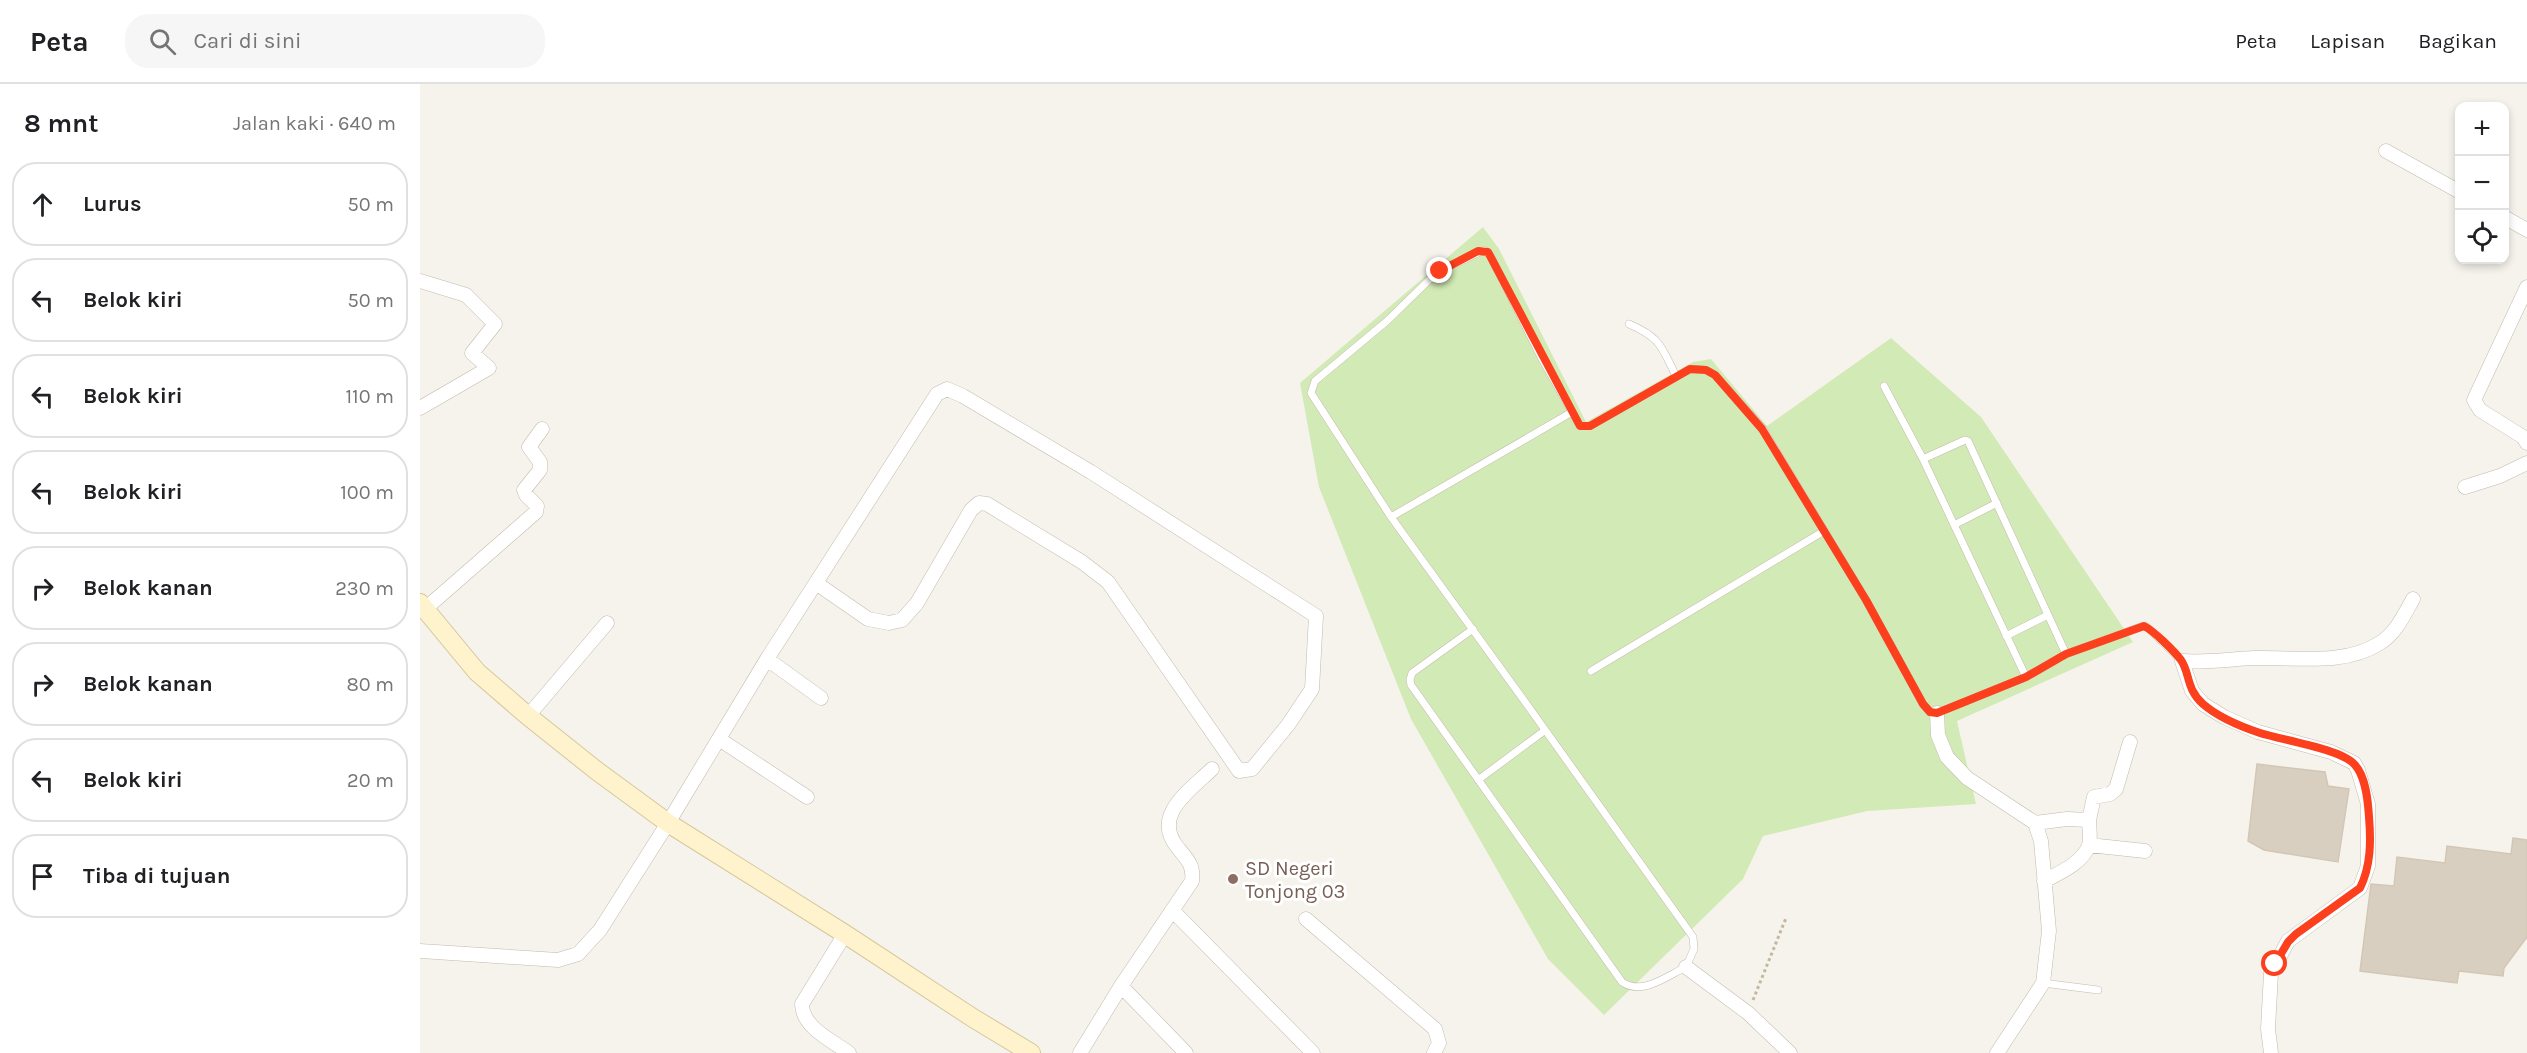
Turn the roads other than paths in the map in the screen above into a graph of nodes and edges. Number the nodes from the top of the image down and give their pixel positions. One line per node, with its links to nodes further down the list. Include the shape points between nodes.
1 (2386, 151): 2 (street)
2 (2455, 189)
3 (2509, 219): 4 (street)
4 (2527, 230)
5 (420, 281): 10 (street, via 466,295 495,324 472,353 489,368)
6 (2527, 287): 13 (street, via 2474,400 2480,410)
7 (1629, 324): 8 (lane, via 1659,342)
8 (1676, 376): 11 (lane, via 1590,426 1580,426); 20 (lane, via 1690,369 1715,375 1762,429)
9 (1884, 386): 14 (lane)
10 (420, 408)
11 (1572, 412): 18 (lane); 18 (lane, via 1488,252 1478,251 1440,271 1315,381 1311,390)
12 (542, 429): 23 (street, via 529,447 540,462 540,470 524,490 537,506 536,512)
13 (2526, 437)
14 (1923, 459): 17 (lane, via 1968,440); 19 (lane)
15 (2527, 464): 16 (street)
16 (2465, 486)
17 (1997, 503): 19 (lane); 24 (lane)
18 (1391, 517): 26 (lane)
19 (1954, 525): 27 (lane)
20 (1824, 531): 31 (lane); 34 (lane, via 1923,704)
21 (816, 583): 21 (street, via 937,394 952,390 1091,472 1316,616 1312,689 1252,769 1239,771 1107,582 1082,562 987,504 979,503 971,510 917,603 902,620 889,623 868,619); 29 (street)
22 (2413, 599): 30 (street, via 2398,625 2382,642 2364,652 2343,657)
23 (422, 606): 35 (street, via 471,667)
24 (2048, 615): 27 (lane); 28 (lane)
25 (607, 623): 35 (street)
26 (1473, 629): 36 (lane); 40 (lane, via 1414,671 1410,680)
27 (2006, 636): 32 (lane)
28 (2066, 654): 30 (lane, via 2144,626); 32 (lane)
29 (767, 659): 33 (street); 37 (street)
30 (2182, 661): 65 (street, via 2192,691 2203,704 2224,717 2354,763 2368,804 2368,867 2360,888 2288,942 2271,973)
31 (1591, 671)
32 (2026, 677): 34 (lane)
33 (821, 698)
34 (1937, 713): 44 (street, via 1940,744 1958,771)
35 (528, 716): 43 (street)
36 (1544, 730): 40 (lane); 53 (lane, via 1693,937 1694,949)
37 (719, 740): 41 (street); 43 (street)
38 (2130, 742): 42 (street, via 2116,789 2094,796)
39 (1212, 769): 48 (street, via 1184,795 1168,819 1169,835 1193,870 1192,881)
40 (1478, 780): 53 (lane, via 1622,982 1642,988)
41 (807, 797)
42 (2089, 820): 44 (street); 45 (street)
43 (668, 823): 50 (street); 52 (street, via 600,930 578,954 558,960)
44 (2035, 823): 47 (street, via 2041,841)
45 (2089, 845): 46 (street); 47 (street, via 2068,868)
46 (2145, 851)
47 (2044, 881): 54 (street, via 2049,931)
48 (1172, 910): 55 (street); 61 (street)
49 (1306, 918): 62 (street, via 1435,1029 1439,1043)
50 (845, 934): 57 (street, via 802,1004 802,1015); 58 (street)
51 (420, 940): 52 (street)
52 (426, 951)
53 (1686, 967): 63 (street, via 1748,1012)
54 (2043, 983): 56 (lane); 64 (street)
55 (1121, 986): 59 (street); 60 (street)
56 (2098, 990)
57 (849, 1053)
58 (1031, 1053)
59 (1080, 1053)
60 (1186, 1053)
61 (1313, 1053)
62 (1434, 1053)
63 (1790, 1053)
64 (1997, 1053)
65 (2271, 1053)

